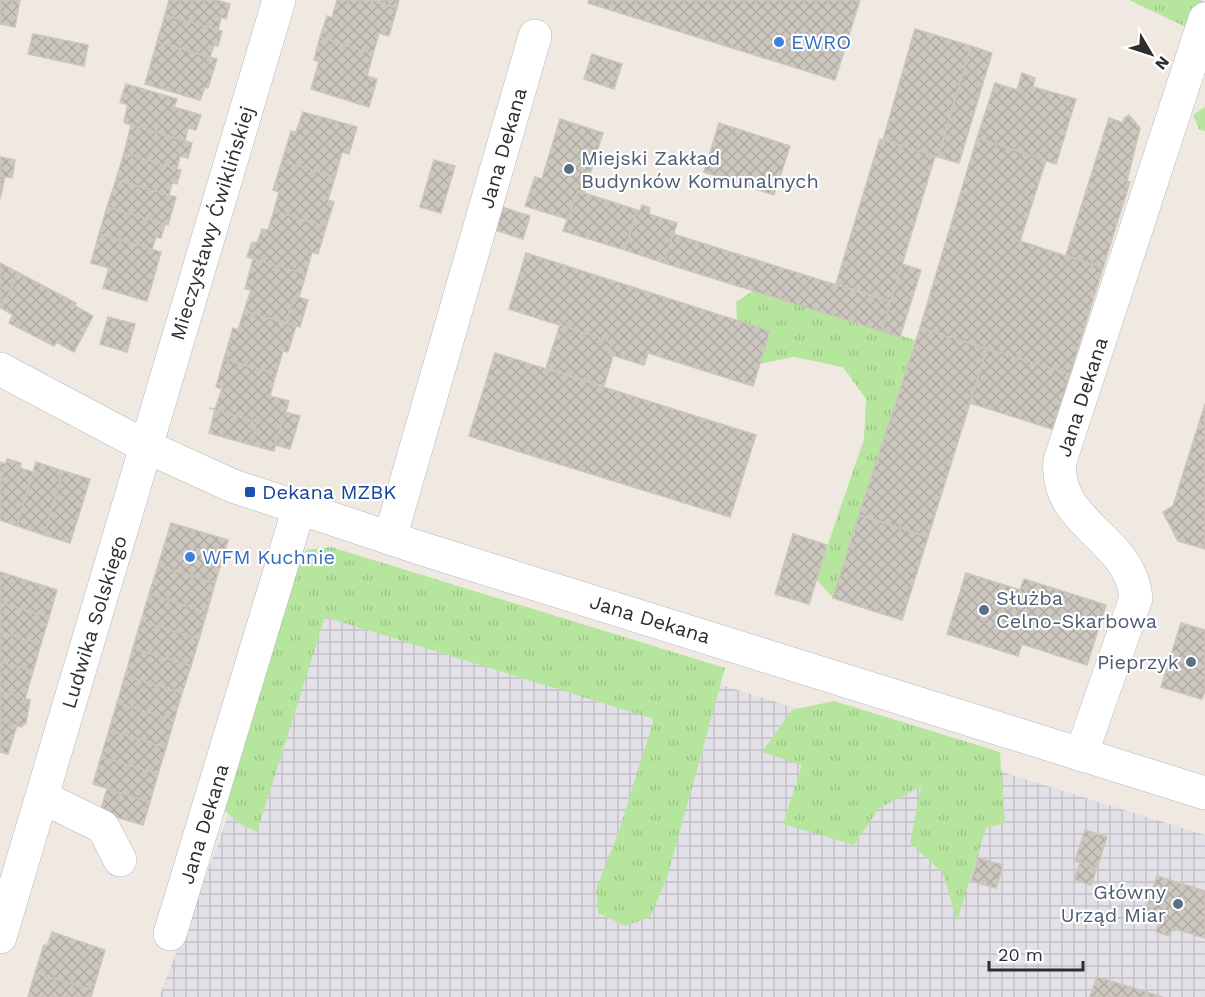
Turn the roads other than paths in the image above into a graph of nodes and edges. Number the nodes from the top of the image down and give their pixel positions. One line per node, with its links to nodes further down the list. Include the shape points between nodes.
1 (279, 0): 5 (street, Mieczysławy Ćwiklińskiej)
2 (1205, 19): 8 (street, Jana Dekana, via 1060,461 1059,477 1071,506 1128,567 1135,582 1136,598)
3 (535, 36): 7 (street, Jana Dekana)
4 (0, 369): 5 (street, Jana Dekana)
5 (145, 446): 6 (street, Jana Dekana, via 233,486); 10 (street, Ludwika Solskiego)
6 (299, 508): 7 (street, Jana Dekana); 12 (street, Jana Dekana)
7 (390, 538): 8 (street, Jana Dekana)
8 (1081, 755): 9 (street, Jana Dekana)
9 (1205, 793)
10 (42, 797): 11 (street, via 103,827); 13 (street, Ludwika Solskiego)
11 (120, 860)
12 (170, 934)
13 (0, 937)

